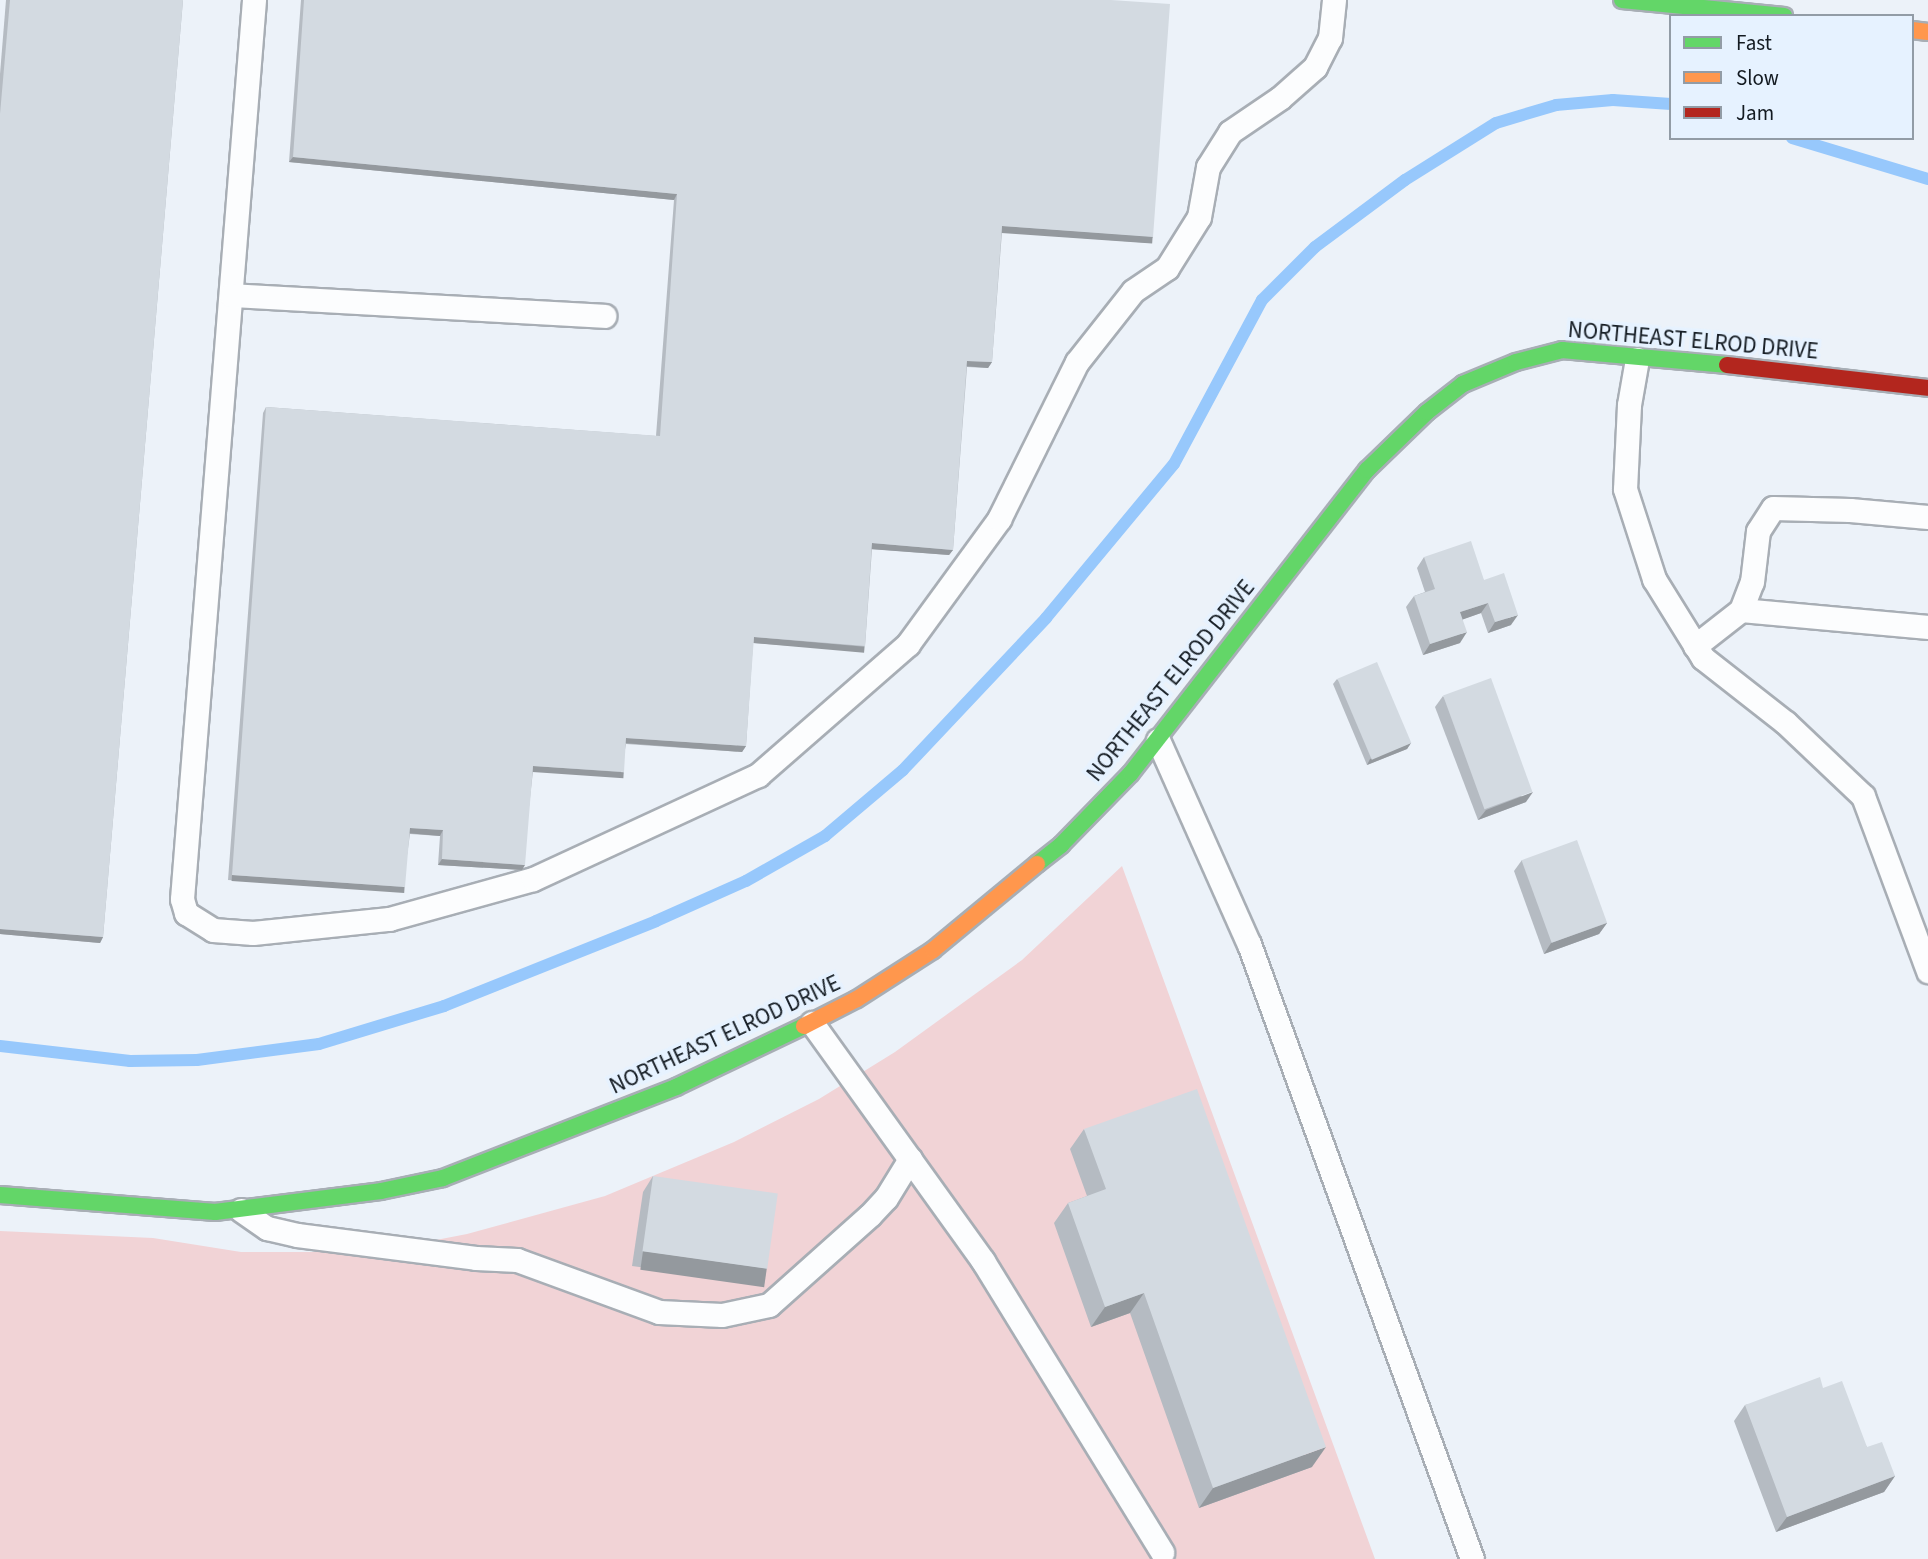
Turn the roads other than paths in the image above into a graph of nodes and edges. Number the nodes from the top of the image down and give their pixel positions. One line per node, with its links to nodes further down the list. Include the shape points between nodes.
1 (254, 0): 5 (lane)
2 (1334, 0): 5 (lane, via 1330,37 1315,67 1230,132 1208,167 1199,217 1167,268 1133,291 1077,362 999,519 908,644 758,775 533,879 467,899 389,919 253,933 213,930 186,913 182,899)
3 (1622, 0): 4 (street)
4 (1764, 14)
5 (231, 295): 6 (lane)
6 (604, 316)
7 (1637, 359): 8 (street, NORTHEAST ELROD DRIVE); 12 (lane, via 1629,405 1625,489 1654,579); 13 (street, NORTHEAST ELROD DRIVE, via 1562,350 1516,362 1463,384 1427,412 1367,470)
8 (1928, 388)
9 (1928, 517): 10 (lane, via 1773,508 1758,531 1752,582)
10 (1741, 610): 11 (lane); 12 (lane)
11 (1928, 628)
12 (1695, 646): 14 (lane, via 1703,658 1786,723 1863,796)
13 (1158, 740): 15 (street, NORTHEAST ELROD DRIVE, via 1061,845 1001,896 933,950); 20 (lane, via 1249,944)
14 (1928, 971)
15 (812, 1023): 16 (lane); 18 (street, NORTHEAST ELROD DRIVE, via 676,1087 443,1178)
16 (910, 1159): 18 (lane, via 886,1198 769,1305 722,1315 659,1312 517,1260 297,1236 267,1228); 19 (lane, via 983,1261)
17 (0, 1195): 18 (street, NORTHEAST ELROD DRIVE, via 215,1212)
18 (241, 1210)
19 (1162, 1552)
20 (1472, 1559)

